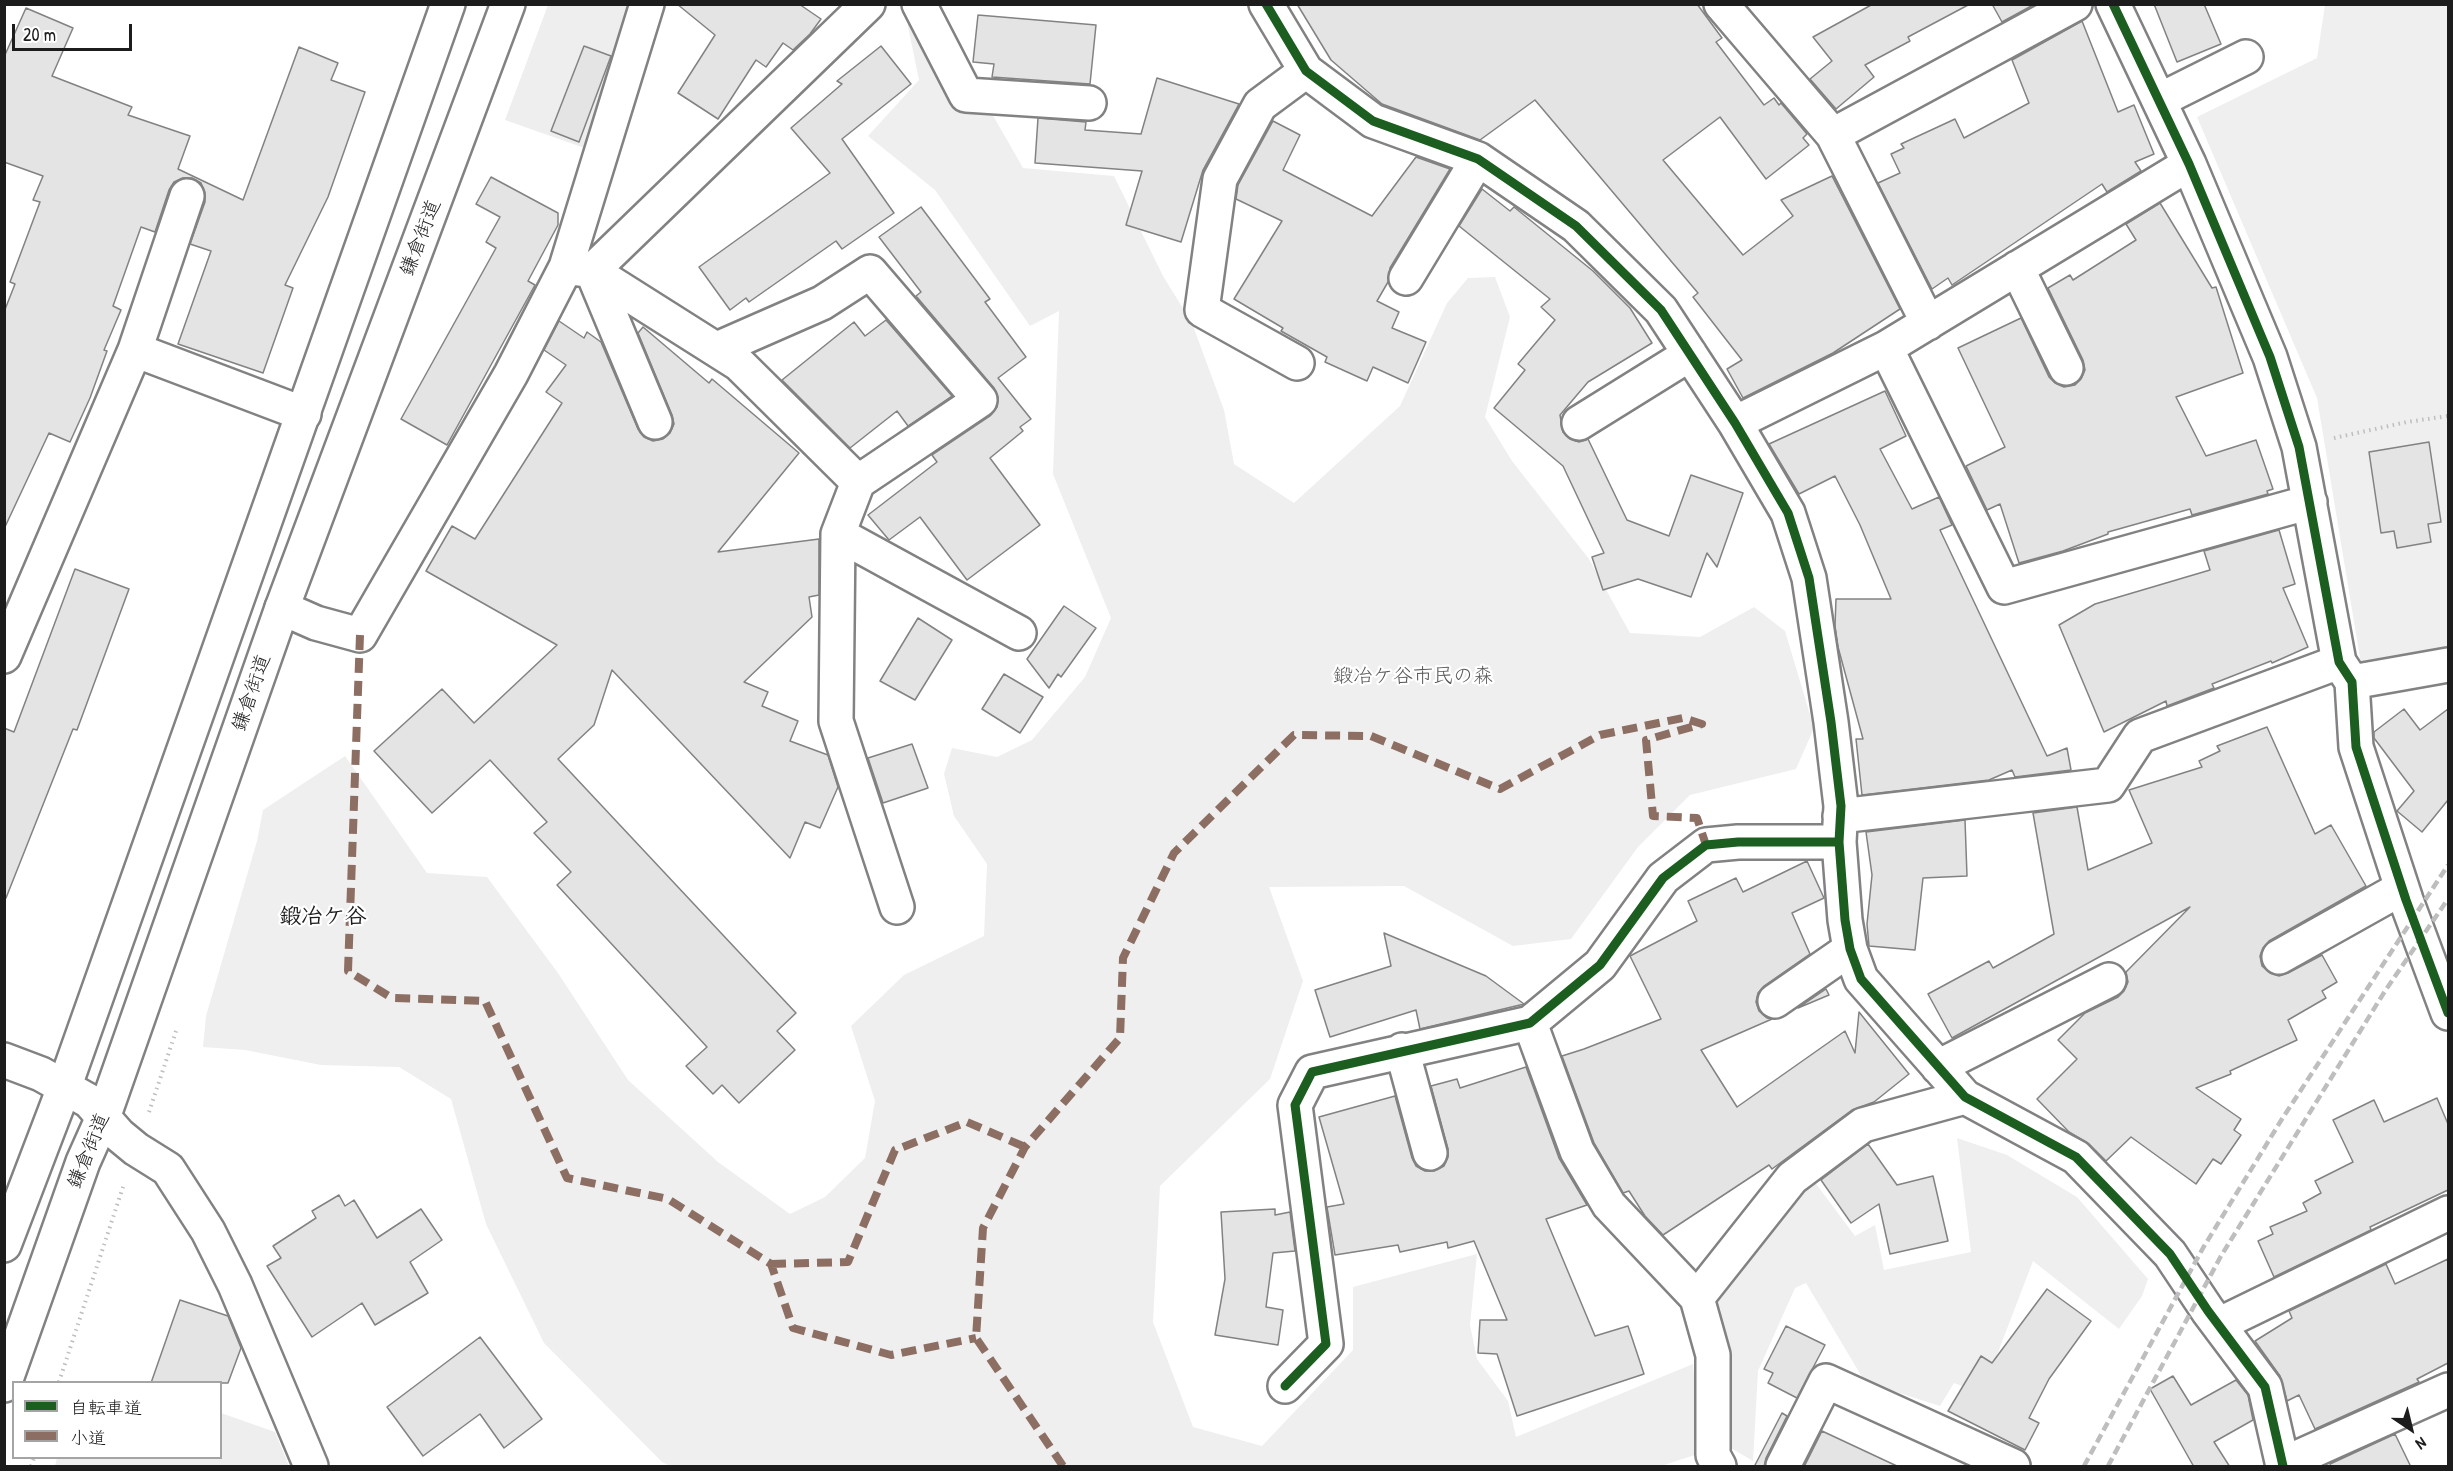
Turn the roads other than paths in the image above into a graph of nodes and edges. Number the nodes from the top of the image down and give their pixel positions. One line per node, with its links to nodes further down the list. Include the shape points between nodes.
1 (448, 4): 28 (street)
2 (508, 4): 35 (street, 鎌倉街道)
3 (647, 4): 19 (street)
4 (919, 4): 13 (street, via 966,95)
5 (1266, 4): 11 (street)
6 (1721, 4): 14 (street)
7 (2075, 4): 14 (street)
8 (2113, 4): 12 (street)
9 (856, 8): 19 (street)
10 (2246, 57): 12 (street)
11 (1306, 71): 15 (street, via 1373,121); 26 (street, via 1260,105 1220,179 1202,310)
12 (2160, 100): 16 (street)
13 (1089, 103)
14 (1833, 135): 21 (street)
15 (1478, 159): 20 (street); 25 (street, via 1576,226 1661,310)
16 (2189, 164): 18 (street); 33 (street, via 2270,357 2299,447)
17 (187, 196): 24 (street)
18 (2017, 268): 21 (street); 27 (street)
19 (579, 269): 23 (street); 29 (street); 35 (street, via 511,374 360,635 316,623)
20 (1407, 278)
21 (1928, 323): 22 (street)
22 (1886, 348): 31 (street); 33 (street, via 2004,586)
23 (717, 349): 32 (street, via 739,364); 32 (street, via 822,303 870,272 980,400)
24 (135, 350): 28 (street); 37 (street)
25 (1690, 354): 30 (street); 31 (street)
26 (1297, 363)
27 (2066, 368)
28 (304, 414): 52 (street)
29 (655, 422)
30 (1579, 423)
31 (1735, 423): 40 (street, via 1788,513 1809,578 1832,722)
32 (858, 482): 34 (street)
33 (2310, 502): 39 (street)
34 (838, 534): 36 (street); 42 (street, via 836,721)
35 (282, 608): 54 (street, 鎌倉街道)
36 (1019, 633)
37 (4, 656)
38 (2448, 665): 39 (street)
39 (2346, 672): 40 (street, via 2140,736 2109,785); 41 (street, via 2356,747)
40 (1840, 829): 43 (street); 48 (street, via 1706,845 1663,878 1600,965)
41 (2402, 888): 44 (street); 47 (street)
42 (897, 907)
43 (1850, 949): 46 (street); 51 (street, via 1861,979)
44 (2278, 957)
45 (2109, 980): 51 (street)
46 (1775, 1001)
47 (2447, 1005)
48 (1530, 1023): 49 (street); 58 (street, via 1577,1151 1609,1205)
49 (1402, 1050): 55 (street); 61 (street, via 1312,1072 1295,1105 1326,1344)
50 (4, 1060): 52 (street)
51 (1938, 1067): 53 (street)
52 (64, 1088): 54 (street, via 89,1101); 57 (street)
53 (1965, 1096): 58 (street, via 1863,1125 1792,1178); 59 (street, via 2076,1157 2170,1254)
54 (104, 1115): 60 (street, 鎌倉街道, via 83,1162); 64 (street, via 119,1135 168,1169 208,1231 235,1285)
55 (1430, 1154)
56 (2448, 1213): 59 (street)
57 (4, 1245)
58 (1697, 1298): 65 (street, via 1713,1355 1713,1455)
59 (2220, 1324): 63 (street, via 2265,1387)
60 (4, 1385)
61 (1285, 1386)
62 (2448, 1390): 63 (street)
63 (2283, 1465)
64 (311, 1467)
65 (1719, 1467)
66 (1783, 1467): 67 (street, via 1826,1381)
67 (2013, 1467)

